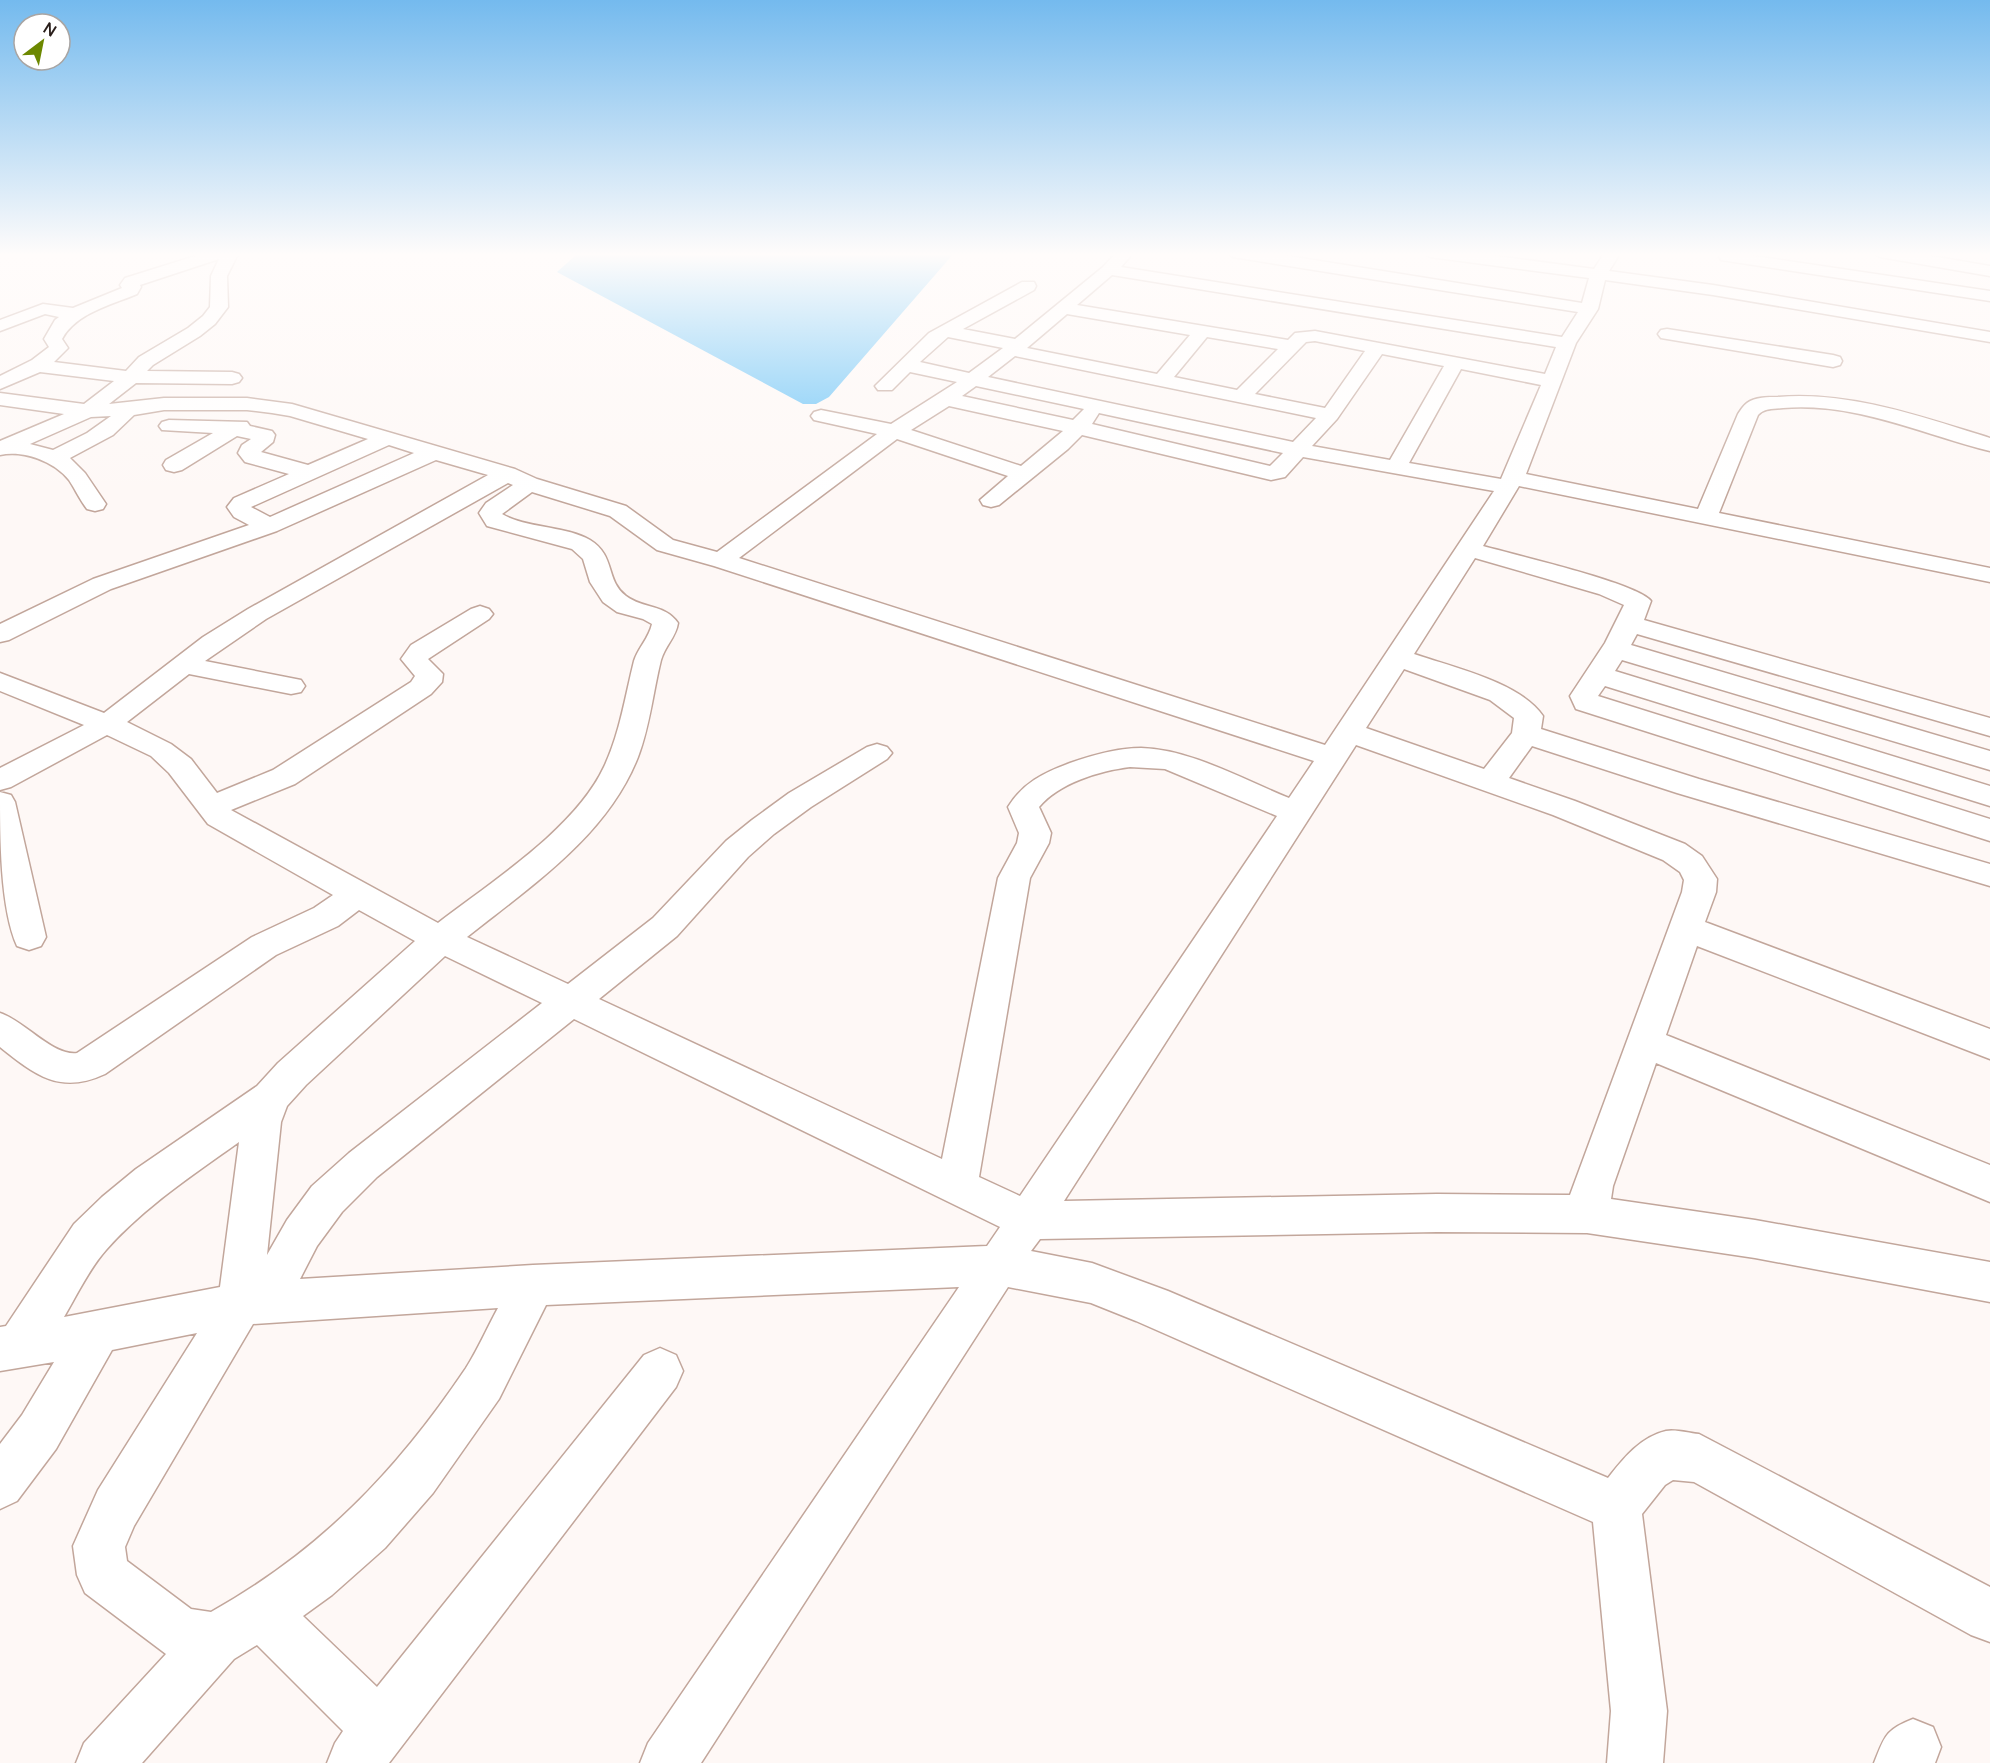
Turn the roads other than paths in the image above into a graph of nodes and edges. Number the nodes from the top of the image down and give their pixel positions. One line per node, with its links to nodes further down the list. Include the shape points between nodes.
1 (55, 334): 21 (street, via 52,339 59,348)
2 (190, 334): 23 (street, via 160,351)
3 (941, 334): 20 (street)
4 (959, 334): 16 (street)
5 (1031, 334): 16 (street)
6 (1200, 334): 26 (street)
7 (1222, 334): 15 (street)
8 (1513, 334): 14 (street)
9 (1572, 334): 14 (street)
10 (1669, 334): 18 (street)
11 (1826, 334): 18 (street)
12 (1974, 334): 13 (street)
13 (1990, 337)
14 (1568, 343): 27 (street)
15 (1292, 346): 17 (street, via 1306,336); 30 (street)
16 (1015, 347): 22 (street); 25 (street)
17 (1377, 348): 19 (street); 37 (street)
18 (1833, 361): 33 (street)
19 (1455, 363): 27 (street); 52 (street)
20 (906, 365): 25 (street); 29 (street)
21 (38, 366): 23 (street); 28 (street)
22 (1130, 375): 26 (street); 35 (street)
23 (131, 377): 24 (street); 36 (street)
24 (232, 378)
25 (971, 379): 32 (street); 35 (street)
26 (1161, 381): 30 (street)
27 (1552, 381): 56 (street)
28 (0, 383)
29 (885, 386)
30 (1242, 396): 37 (street)
31 (0, 399): 36 (street)
32 (946, 399): 41 (street); 43 (street)
33 (1838, 404): 46 (street); 59 (street, via 1774,402 1754,407)
34 (272, 407): 39 (street); 40 (street, via 164,404); 42 (street)
35 (1097, 407): 41 (street); 48 (street)
36 (88, 411): 40 (street); 47 (street)
37 (1330, 415): 48 (street)
38 (820, 416): 43 (street)
39 (314, 417): 44 (street); 45 (street)
40 (118, 419): 42 (street); 50 (street)
41 (1078, 428): 48 (street, via 1271,473 1283,468); 54 (street)
42 (233, 430): 44 (street); 51 (street)
43 (894, 432): 54 (street); 62 (street)
44 (267, 437): 53 (street, via 250,450 253,458)
45 (388, 438): 49 (street); 53 (street)
46 (1990, 445)
47 (5, 447): 50 (street)
48 (1299, 450): 52 (street)
49 (435, 453): 55 (street); 60 (street)
50 (54, 458): 58 (street, via 71,470)
51 (174, 465)
52 (1396, 468): 56 (street)
53 (311, 473): 60 (street, via 238,507)
54 (1024, 474): 57 (street)
55 (518, 479): 62 (street, via 629,515 658,541); 69 (street, via 277,602); 94 (street, via 490,516 495,521 580,544 595,556 598,576 615,600 661,618 665,630 649,655 627,752 609,786 576,827)
56 (1510, 482): 59 (street); 61 (street)
57 (991, 501)
58 (95, 504)
59 (1706, 516): 63 (street)
60 (269, 526): 66 (street, via 102,584)
61 (1468, 549): 65 (street, via 1627,595 1638,602); 68 (street)
62 (721, 560): 77 (street)
63 (1990, 575)
64 (480, 614): 86 (street, via 420,651 414,659 429,674 428,682 421,688 284,777)
65 (1629, 624): 67 (street); 73 (street)
66 (0, 634)
67 (1614, 649): 70 (street); 78 (street)
68 (1398, 657): 76 (street, via 1500,694 1529,716); 77 (street)
69 (184, 665): 72 (street); 74 (street)
70 (1600, 676): 82 (street); 88 (street, via 1584,696 1586,703 1596,708)
71 (0, 681): 74 (street)
72 (291, 686)
73 (1959, 718): 75 (street); 78 (street)
74 (107, 724): 81 (street); 86 (street, via 161,750 180,766)
75 (1990, 727)
76 (1526, 734): 83 (street); 90 (street)
77 (1340, 745): 83 (street); 87 (street)
78 (1947, 748): 80 (street); 82 (street)
79 (877, 753): 95 (street, via 763,827 737,849 665,927)
80 (1990, 761)
81 (0, 780)
82 (1938, 780): 84 (street)
83 (1490, 782): 92 (street, via 1663,847 1691,864 1701,879)
84 (1990, 796)
85 (0, 802): 89 (street)
86 (211, 807): 91 (street, via 219,817)
87 (1296, 812): 101 (street, via 1171,761 1150,757 1105,760 1031,794 1023,807 1035,833 1014,878); 103 (street)
88 (1990, 830)
89 (4, 837): 93 (street)
90 (1990, 875)
91 (357, 894): 94 (street); 96 (street, via 326,917 264,946 87,1066 69,1069 52,1064)
92 (1686, 928): 97 (street); 98 (street)
93 (29, 937)
94 (441, 939): 95 (street); 99 (street)
95 (572, 1002): 101 (street); 107 (street, via 363,1165 327,1198)
96 (0, 1027)
97 (1645, 1042): 100 (street); 102 (street, via 1592,1186)
98 (1990, 1044)
99 (271, 1097): 107 (street, via 261,1122); 109 (street, via 117,1210 90,1238)
100 (1990, 1184)
101 (957, 1186): 103 (street)
102 (1587, 1214): 103 (street); 105 (street, via 1766,1241)
103 (1028, 1220): 104 (street)
104 (997, 1265): 106 (street); 112 (street, via 1092,1283 1152,1306); 118 (street)
105 (1990, 1282)
106 (533, 1285): 107 (street); 113 (street, via 483,1383 416,1476 367,1530 314,1577)
107 (253, 1303): 108 (street); 115 (street, via 116,1508 99,1546 103,1575 180,1633)
108 (98, 1331): 109 (street); 111 (street, via 39,1432)
109 (9, 1348)
110 (660, 1371): 116 (street)
111 (0, 1484)
112 (1616, 1507): 114 (street, via 1648,1468 1667,1455 1699,1458); 119 (street, via 1639,1712)
113 (262, 1613): 115 (street); 116 (street)
114 (1990, 1616)
115 (215, 1640): 117 (street)
116 (367, 1746)
117 (104, 1763)
118 (668, 1763)
119 (1635, 1763)

